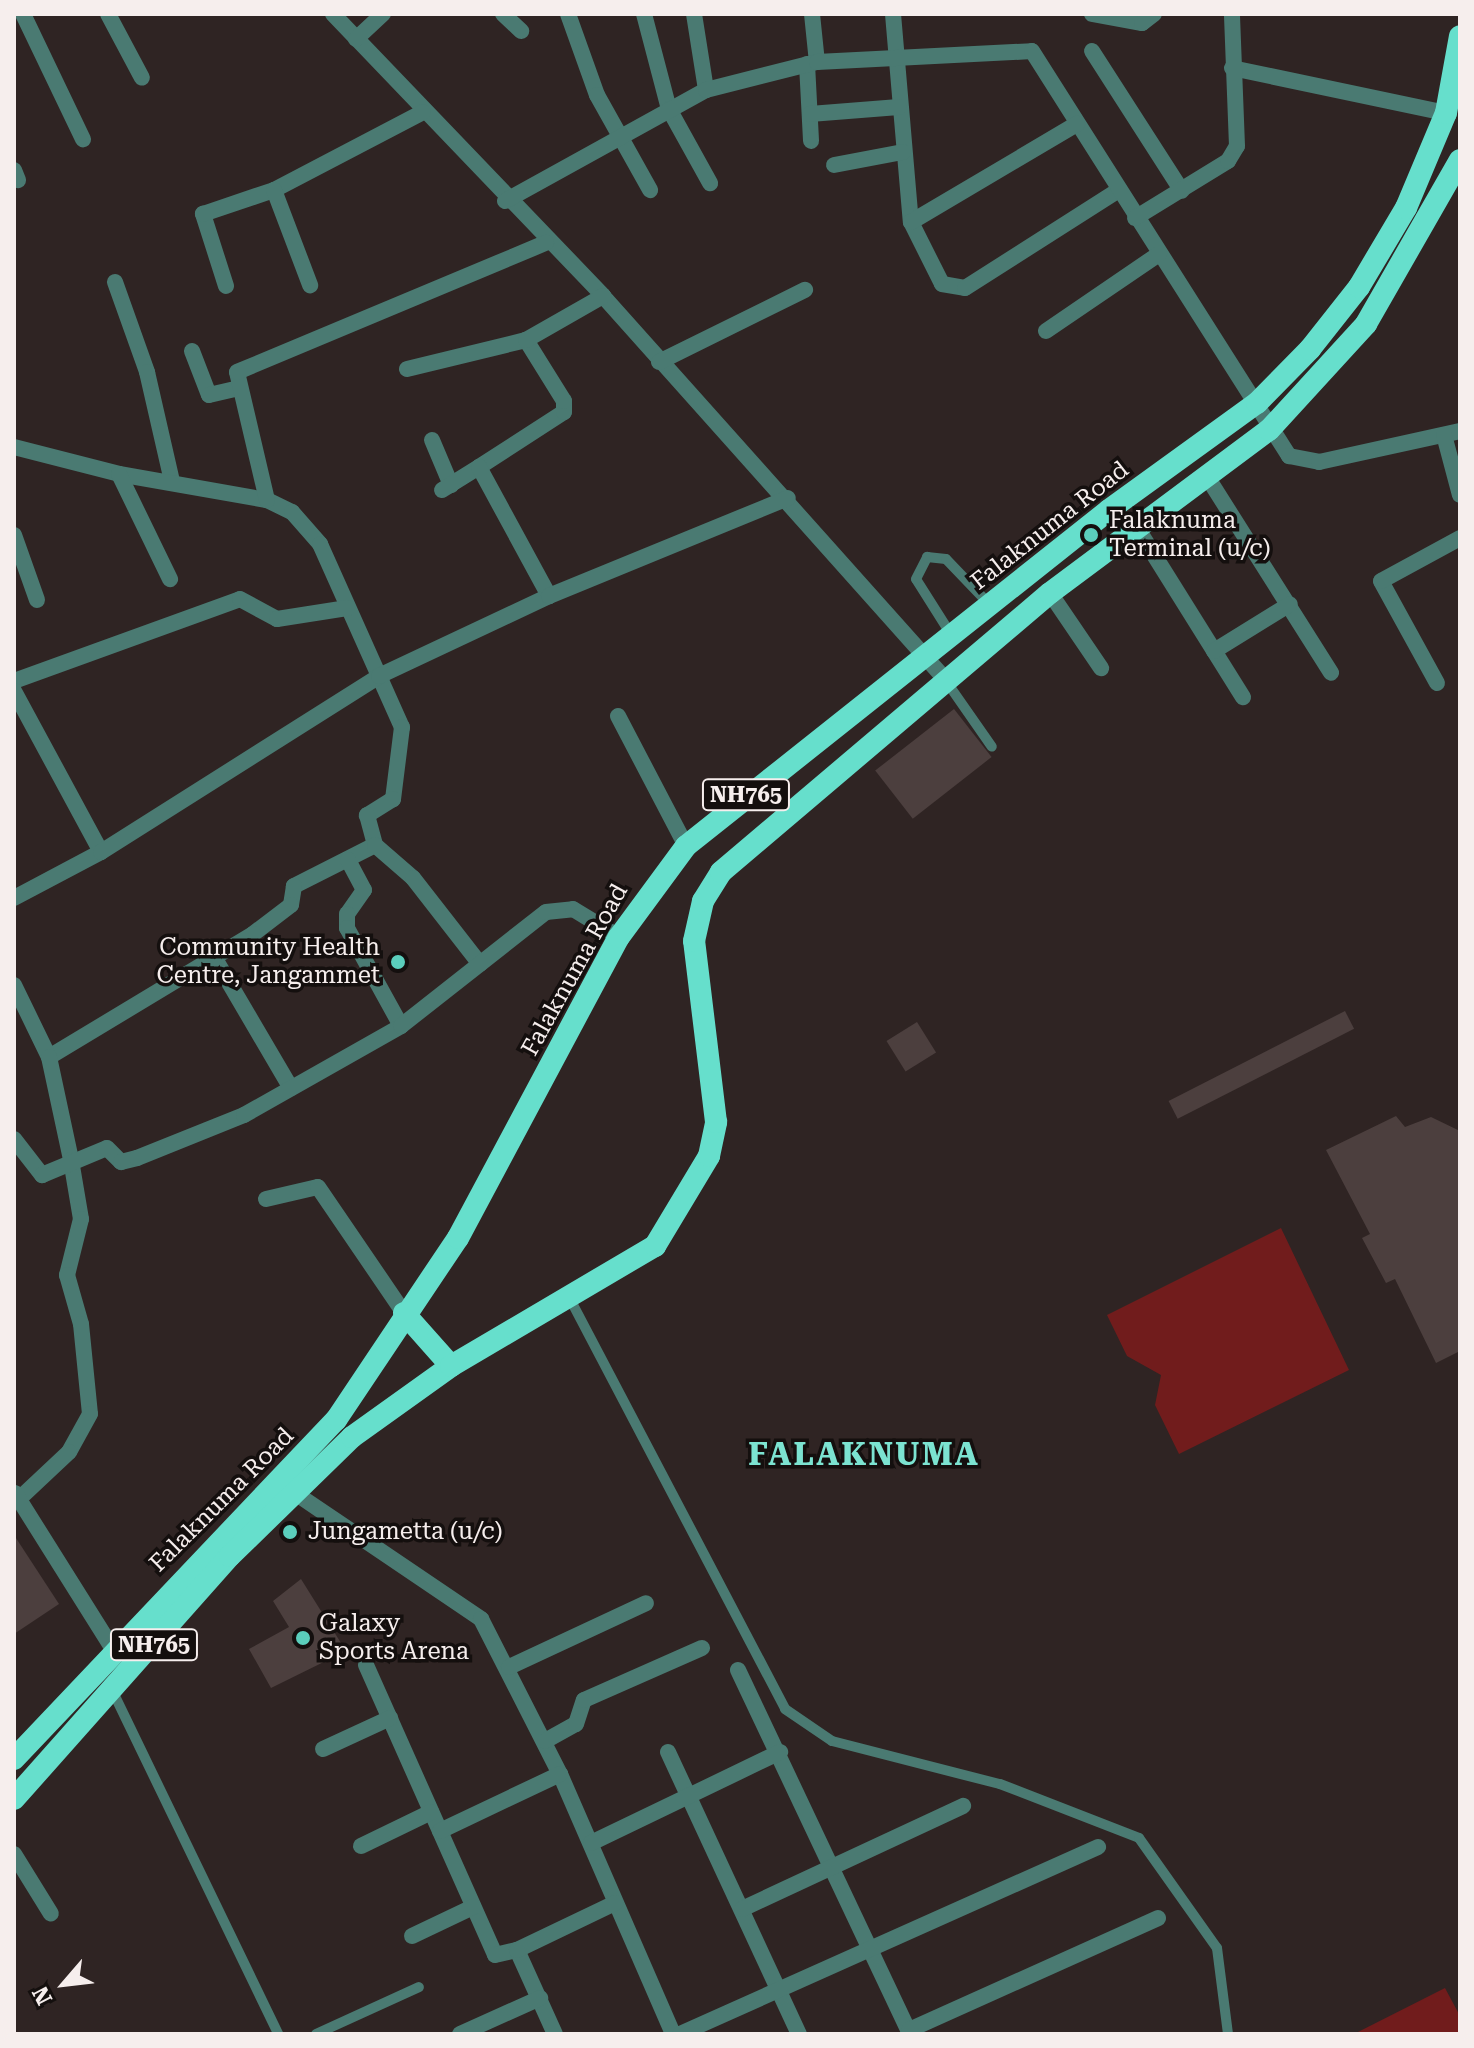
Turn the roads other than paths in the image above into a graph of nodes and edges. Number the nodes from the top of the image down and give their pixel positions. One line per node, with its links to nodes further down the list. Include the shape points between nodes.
1 (23, 14): 30 (street)
2 (108, 14): 21 (street)
3 (333, 14): 16 (street)
4 (383, 14): 16 (street)
5 (503, 14): 14 (street)
6 (568, 14): 29 (street, via 597,95)
7 (644, 14): 24 (street)
8 (694, 14): 22 (street)
9 (812, 14): 19 (street)
10 (893, 14): 18 (street)
11 (1092, 14): 12 (street, via 1142,23)
12 (1154, 14)
13 (1232, 14): 20 (street)
14 (521, 31)
15 (1460, 36): 26 (highway, Falaknuma Road / NH765)
16 (356, 39): 25 (street)
17 (1092, 51): 39 (street)
18 (896, 61): 19 (street); 23 (street); 28 (street, via 1032,51)
19 (812, 63): 22 (street); 27 (street)
20 (1232, 68): 26 (street); 39 (street, via 1237,146 1228,161)
21 (142, 78)
22 (706, 90): 24 (street)
23 (899, 107): 27 (street); 32 (street)
24 (669, 109): 29 (street); 35 (street)
25 (423, 112): 36 (street); 40 (street)
26 (1446, 113): 43 (highway, Falaknuma Road / NH765)
27 (810, 114): 31 (street)
28 (1077, 124): 38 (street); 42 (street)
29 (621, 136): 37 (street); 40 (street)
30 (83, 139)
31 (811, 141)
32 (903, 152): 33 (street); 42 (street)
33 (834, 165)
34 (1458, 174): 46 (highway, Falaknuma Road / NH765)
35 (710, 183)
36 (274, 190): 48 (street); 49 (street, via 203,214)
37 (650, 190)
38 (1117, 191): 41 (street); 42 (street, via 965,288 942,284)
39 (1182, 191): 41 (street)
40 (505, 201): 44 (street)
41 (1135, 218): 45 (street)
42 (911, 222)
43 (1386, 241): 46 (highway); 58 (highway, Falaknuma Road / NH765, via 1318,339)
44 (546, 243): 51 (street); 57 (street, via 250,364 237,372)
45 (1159, 254): 52 (street); 58 (street)
46 (1411, 255): 59 (highway, Falaknuma Road / NH765, via 1366,324)
47 (115, 282): 66 (street, via 147,372)
48 (310, 285)
49 (226, 286)
50 (805, 290): 55 (street)
51 (603, 296): 53 (street); 55 (street)
52 (1046, 331)
53 (526, 340): 56 (street); 63 (street, via 564,401 564,412)
54 (192, 351): 57 (street, via 209,395)
55 (659, 362): 68 (street)
56 (407, 369)
57 (239, 388): 69 (street)
58 (1257, 403): 59 (street); 78 (highway, Falaknuma Road / NH765)
59 (1269, 430): 60 (street, via 1289,456 1319,462); 65 (highway, Falaknuma Road / NH765)
60 (1452, 433): 67 (street)
61 (432, 440): 63 (street, via 446,487)
62 (14, 447): 64 (street)
63 (479, 467): 75 (street)
64 (119, 474): 66 (street); 73 (street)
65 (1206, 475): 70 (highway, Falaknuma Road / NH765); 77 (street)
66 (172, 481): 69 (street)
67 (1460, 495)
68 (788, 498): 75 (street); 82 (street)
69 (267, 500): 79 (street, via 303,521)
70 (1136, 526): 74 (highway, Falaknuma Road / NH765); 81 (street)
71 (14, 535): 76 (street)
72 (1460, 538): 88 (street, via 1381,581)
73 (170, 579)
74 (1050, 593): 83 (street); 86 (highway, Falaknuma Road / NH765)
75 (549, 596): 85 (street)
76 (37, 600)
77 (1290, 604): 81 (street); 84 (street)
78 (990, 606): 80 (highway, Falaknuma Road / NH765); 80 (lane, via 946,559 927,557 916,579)
79 (347, 608): 85 (street); 87 (street, via 277,619 240,599)
80 (953, 637): 82 (highway, Falaknuma Road / NH765)
81 (1214, 651): 90 (street)
82 (928, 659): 86 (street); 94 (highway, Falaknuma Road / NH765)
83 (1101, 668)
84 (1331, 673)
85 (379, 676): 93 (street, via 402,727 393,799 367,815); 95 (street)
86 (945, 679): 92 (lane); 108 (highway, Falaknuma Road / NH765, via 721,872 703,901 694,941 698,1002 714,1076 716,1122 709,1156 655,1246)
87 (14, 681)
88 (1437, 683)
89 (14, 691): 95 (street)
90 (1243, 697)
91 (618, 716): 94 (street)
92 (992, 747)
93 (375, 845): 96 (street); 100 (street, via 413,878)
94 (686, 846): 98 (highway, Falaknuma Road / NH765)
95 (101, 852): 97 (street)
96 (348, 860): 99 (street, via 294,886 291,905); 102 (street, via 364,890 347,914 347,928)
97 (14, 898)
98 (619, 937): 100 (street, via 573,909 554,910); 109 (highway, Falaknuma Road / NH765, via 458,1238)
99 (214, 957): 103 (street); 104 (street)
100 (480, 964): 102 (street)
101 (14, 985): 103 (street)
102 (401, 1026): 104 (street)
103 (49, 1057): 106 (street)
104 (291, 1088): 106 (street, via 244,1115 137,1158 121,1162 107,1148)
105 (14, 1139): 106 (street, via 42,1175)
106 (71, 1160): 112 (street, via 81,1219 67,1275 81,1324 90,1414 69,1452)
107 (266, 1199): 109 (street, via 318,1187)
108 (569, 1297): 110 (highway, Falaknuma Road / NH765); 156 (lane, via 785,1709 832,1741 1000,1784 1139,1838 1217,1948)
109 (404, 1313): 110 (highway); 115 (highway, Falaknuma Road / NH765, via 336,1420)
110 (451, 1366): 111 (highway, Falaknuma Road / NH765, via 352,1437)
111 (295, 1493): 117 (street, via 481,1619); 119 (highway, Falaknuma Road / NH765, via 230,1556)
112 (16, 1496): 115 (street)
113 (646, 1603): 117 (street)
114 (702, 1648): 121 (street, via 584,1700 576,1724)
115 (114, 1651): 125 (highway, Falaknuma Road / NH765)
116 (366, 1665): 120 (street)
117 (509, 1667): 121 (street)
118 (738, 1670): 124 (street)
119 (113, 1692): 128 (highway, Falaknuma Road / NH765); 149 (lane)
120 (390, 1718): 122 (street); 130 (street)
121 (545, 1741): 126 (street)
122 (323, 1749)
123 (668, 1752): 127 (street)
124 (780, 1752): 127 (street); 136 (street)
125 (14, 1759)
126 (560, 1774): 131 (street); 132 (street)
127 (689, 1796): 132 (street); 139 (street)
128 (14, 1799)
129 (963, 1806): 136 (street)
130 (431, 1812): 131 (street); 133 (street)
131 (440, 1831): 138 (street)
132 (591, 1843): 137 (street)
133 (361, 1846)
134 (1098, 1847): 143 (street)
135 (14, 1854): 140 (street)
136 (831, 1866): 139 (street); 143 (street)
137 (615, 1903): 144 (street); 153 (street)
138 (473, 1907): 142 (street); 144 (street, via 495,1955)
139 (742, 1909): 146 (street)
140 (51, 1914)
141 (1158, 1918): 148 (street)
142 (412, 1936)
143 (869, 1947): 146 (street); 148 (street)
144 (517, 1950): 147 (street)
145 (419, 1987): 150 (lane)
146 (779, 1989): 154 (street); 155 (street)
147 (540, 1998): 151 (street); 152 (street)
148 (909, 2032)
149 (278, 2034)
150 (316, 2034)
151 (460, 2034)
152 (555, 2034)
153 (673, 2034)
154 (680, 2034)
155 (799, 2034)
156 (1228, 2034)

